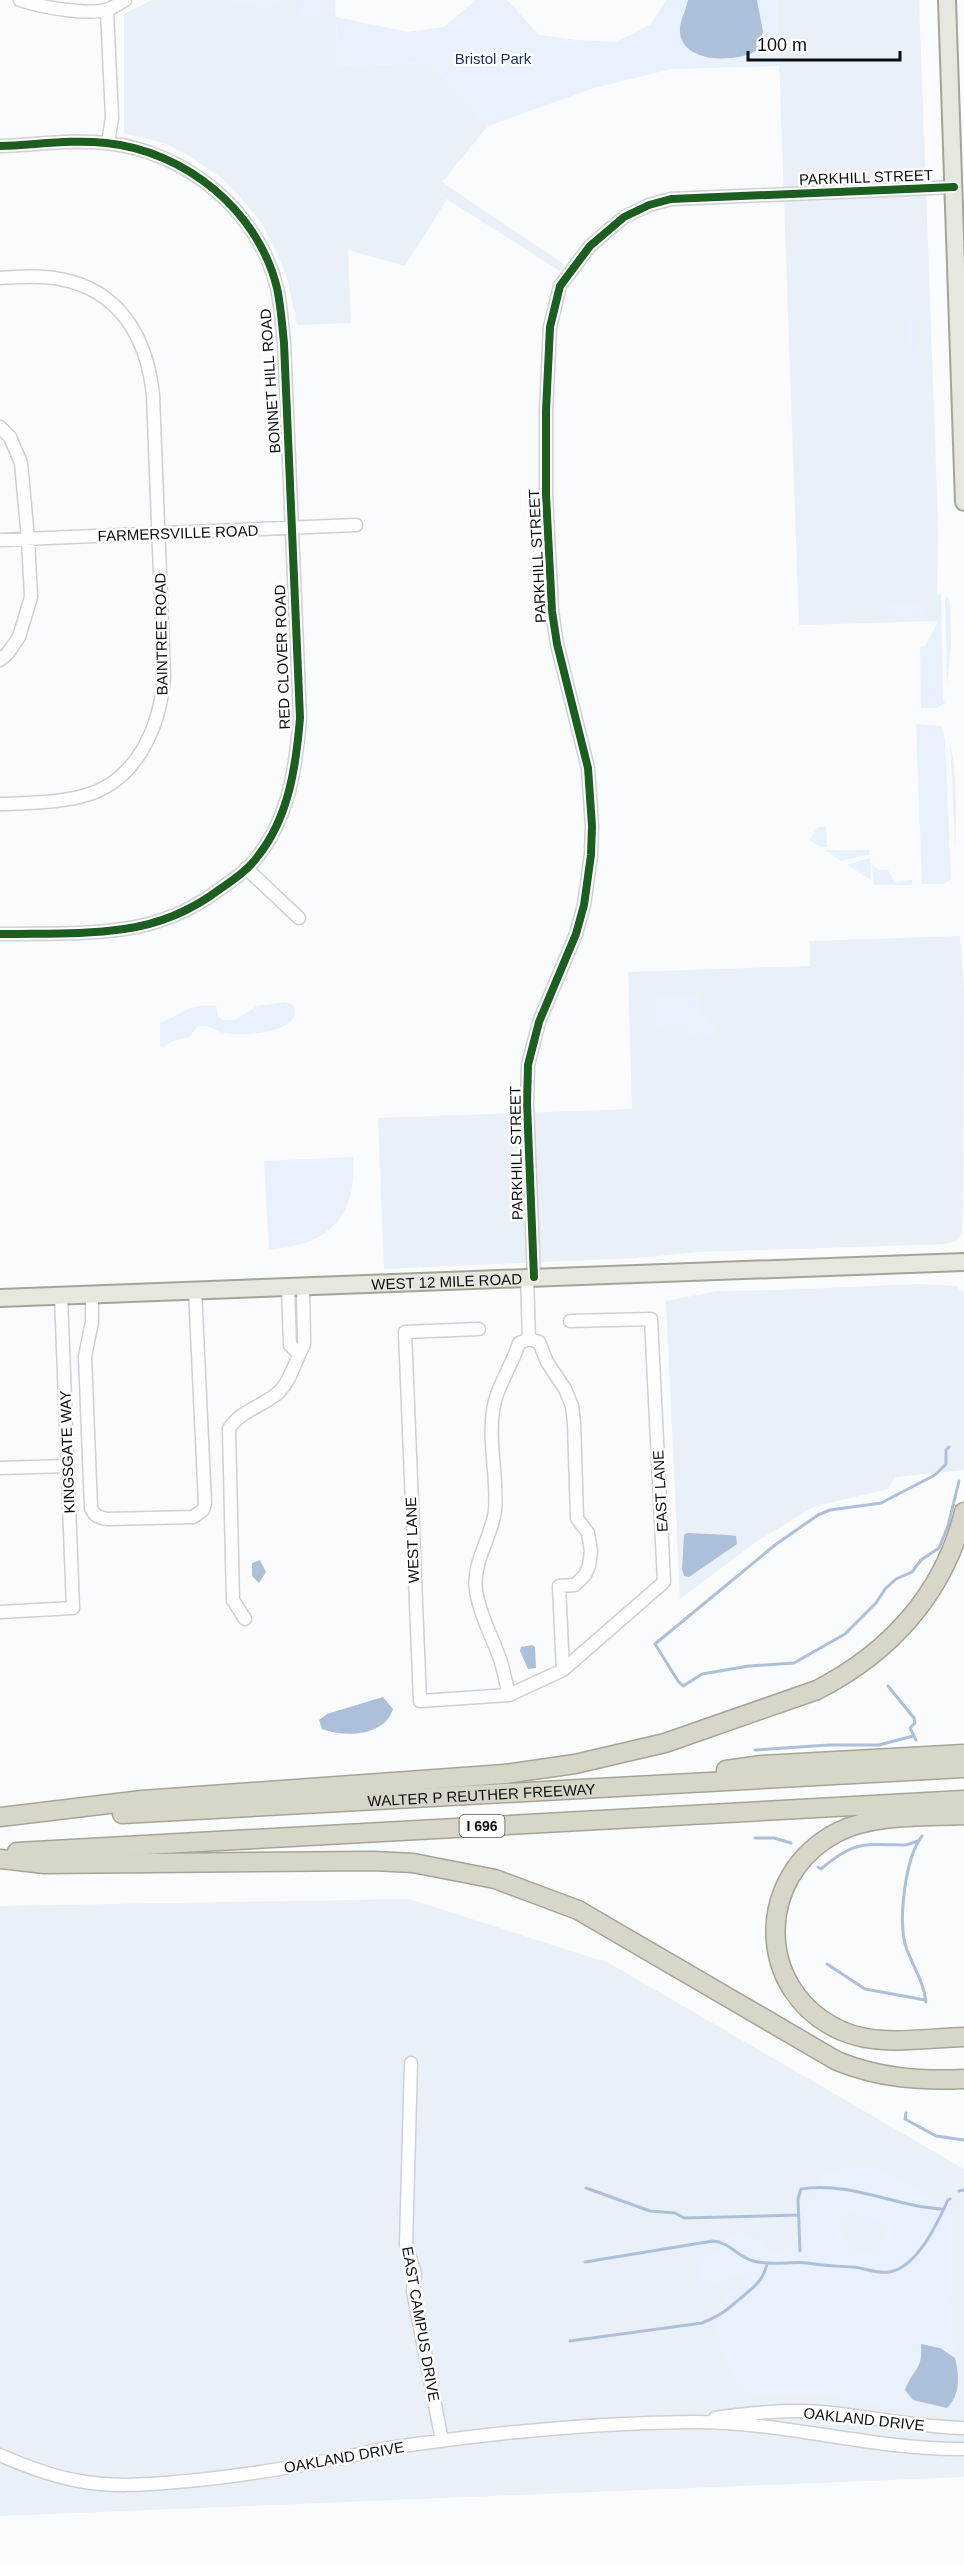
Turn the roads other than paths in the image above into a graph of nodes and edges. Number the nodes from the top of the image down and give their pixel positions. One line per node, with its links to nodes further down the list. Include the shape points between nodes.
1 (20, 0): 4 (street, via 65,10)
2 (125, 0): 4 (street)
3 (947, 0): 7 (main road)
4 (107, 10): 5 (street, via 112,118)
5 (108, 143): 6 (street, BONNET HILL ROAD); 13 (street, BONNET HILL ROAD, via 169,159 210,184 241,217 262,249 277,288 284,343)
6 (0, 146)
7 (954, 187): 9 (main road); 23 (street, PARKHILL STREET, via 671,199 649,205 609,227 574,264 560,286 550,327 546,411 552,611 588,768 592,826 584,905 539,1022 528,1065)
8 (0, 278): 14 (street, BAINTREE ROAD, via 60,279 93,289 131,325 151,373)
9 (962, 358): 11 (main road)
10 (0, 427): 15 (street, via 10,437 21,463)
11 (964, 502)
12 (356, 525): 13 (street, FARMERSVILLE ROAD)
13 (292, 528): 14 (street, FARMERSVILLE ROAD); 19 (street, RED CLOVER ROAD, via 300,718 297,748 284,806 268,841)
14 (159, 533): 15 (street, FARMERSVILLE ROAD); 18 (street, BAINTREE ROAD, via 163,698 146,745 120,777 92,793 59,800)
15 (28, 539): 16 (street, FARMERSVILLE ROAD); 17 (street, via 31,597 27,618 19,637)
16 (0, 540)
17 (0, 660)
18 (0, 804)
19 (246, 868): 20 (street); 21 (street, RED CLOVER ROAD, via 202,903 155,923 105,931)
20 (299, 918)
21 (0, 934)
22 (964, 1262): 23 (main road, WEST 12 MILE ROAD)
23 (530, 1277): 24 (main road, WEST 12 MILE ROAD); 31 (street, PARKHILL STREET)
24 (295, 1286): 25 (main road, WEST 12 MILE ROAD); 36 (street, via 304,1345 288,1381 229,1429 233,1600)
25 (195, 1289): 26 (main road, WEST 12 MILE ROAD); 26 (street, via 206,1504 193,1517 107,1519 93,1513 84,1356 92,1322)
26 (92, 1294): 27 (main road, WEST 12 MILE ROAD)
27 (61, 1296): 28 (main road, WEST 12 MILE ROAD); 32 (street, KINGSGATE WAY)
28 (0, 1298)
29 (570, 1321): 37 (street, EAST LANE, via 651,1319 663,1582)
30 (479, 1329): 39 (street, WEST LANE, via 405,1332 420,1701)
31 (529, 1339): 37 (street, via 539,1342 572,1406 577,1518 588,1533 591,1551 585,1575 575,1585 559,1586); 39 (street, via 519,1343 493,1408 495,1511 476,1578 481,1614)
32 (67, 1466): 33 (street); 35 (street, KINGSGATE WAY, via 73,1608)
33 (0, 1468)
34 (964, 1512): 45 (highway, via 950,1556 926,1598 875,1654 817,1690 665,1743 584,1763 505,1774 142,1800)
35 (0, 1612)
36 (245, 1619)
37 (563, 1670): 38 (street, EAST LANE)
38 (537, 1683): 39 (street, WEST LANE)
39 (509, 1695)
40 (964, 1754): 42 (highway, via 762,1765)
41 (964, 1768): 42 (highway, WALTER P REUTHER FREEWAY / I 696)
42 (613, 1787): 45 (highway, WALTER P REUTHER FREEWAY / I 696)
43 (964, 1800): 46 (highway, I 696)
44 (964, 1815): 48 (highway, via 869,1822 824,1840 803,1859 783,1889 775,1934 779,1961 790,1986 808,2009 835,2028 875,2039)
45 (0, 1819)
46 (0, 1852)
47 (0, 1859): 50 (highway, via 45,1864 373,1861 413,1863 486,1877 578,1910 837,2061 900,2079)
48 (964, 2037)
49 (411, 2063): 53 (street, EAST CAMPUS DRIVE, via 406,2244 415,2274 413,2291)
50 (964, 2079)
51 (693, 2422): 52 (street, OAKLAND DRIVE, via 741,2414 818,2412); 53 (street, OAKLAND DRIVE, via 558,2428); 54 (street, OAKLAND DRIVE)
52 (964, 2428)
53 (442, 2441): 55 (street, OAKLAND DRIVE, via 248,2475 131,2485 78,2481)
54 (964, 2450)
55 (0, 2455)

